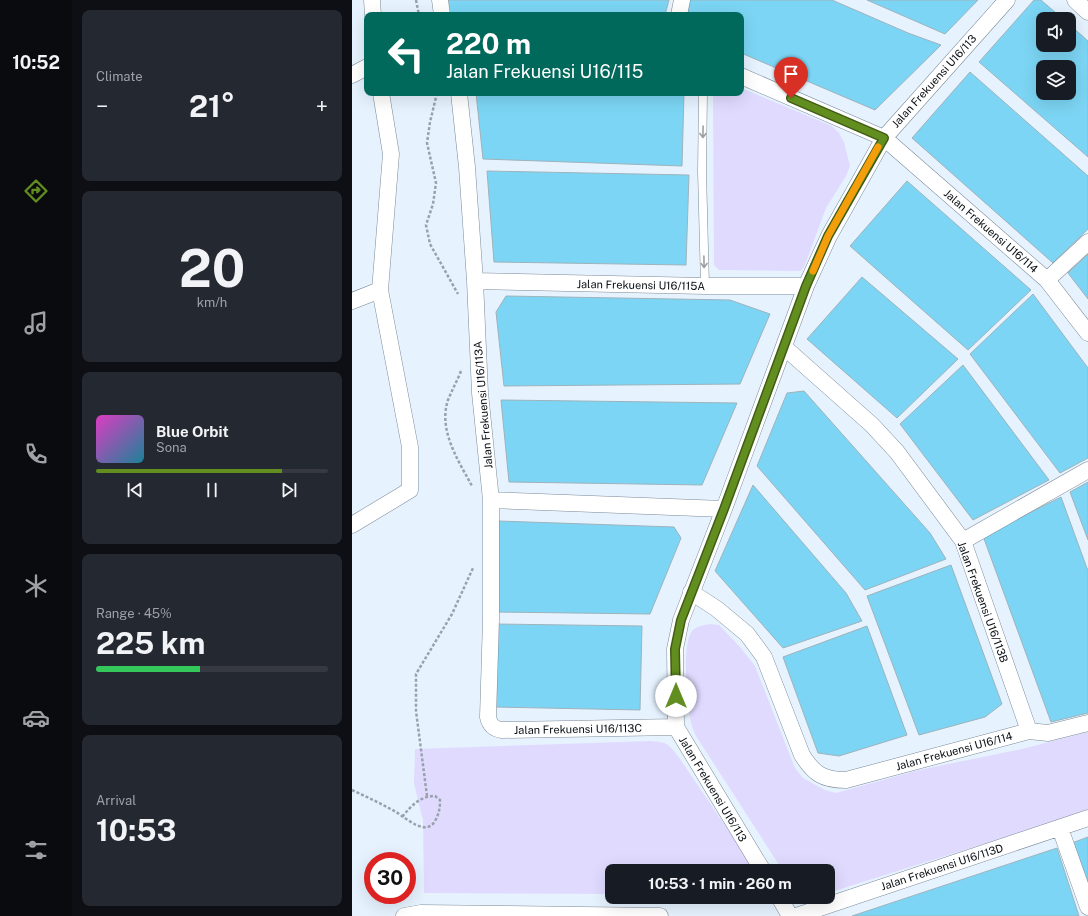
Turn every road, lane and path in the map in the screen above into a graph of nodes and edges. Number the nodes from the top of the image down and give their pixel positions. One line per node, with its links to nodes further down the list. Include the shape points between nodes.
1 (372, 0): 7 (street)
2 (416, 0): 8 (path)
3 (440, 0): 9 (street)
4 (682, 0): 10 (street)
5 (1007, 0): 19 (street, Jalan Frekuensi U16/113)
6 (1075, 0): 11 (street)
7 (373, 12)
8 (418, 12)
9 (442, 12)
10 (680, 12)
11 (1088, 12)
12 (364, 69): 13 (street)
13 (352, 75)
14 (744, 77): 19 (street, Jalan Frekuensi U16/114)
15 (381, 96): 25 (street, via 391,154)
16 (436, 96): 26 (path, via 428,143 436,183 426,225 430,244)
17 (459, 96): 22 (street, Jalan Frekuensi U16/113A)
18 (703, 96): 23 (lane, one-way to 23)
19 (884, 138): 21 (street, Jalan Frekuensi U16/114); 24 (street, Jalan Frekuensi U16/113, via 828,236)
20 (1088, 242): 21 (street)
21 (1046, 280): 28 (street, Jalan Frekuensi U16/114)
22 (475, 281): 23 (street, Jalan Frekuensi U16/115A); 33 (street, Jalan Frekuensi U16/113A, via 480,393)
23 (705, 286): 24 (street, Jalan Frekuensi U16/115A)
24 (806, 286): 29 (street, Jalan Frekuensi U16/113)
25 (380, 290): 27 (street); 35 (street, via 410,448 410,490)
26 (459, 295)
27 (352, 301)
28 (1088, 333)
29 (784, 347): 34 (street, Jalan Frekuensi U16/113); 36 (street, Jalan Frekuensi U16/113B, via 872,425 897,452)
30 (462, 369): 32 (path, via 448,401 445,422 451,445)
31 (1088, 470): 36 (street)
32 (472, 488)
33 (492, 500): 34 (street); 39 (street, Jalan Frekuensi U16/113A)
34 (724, 509): 38 (street, Jalan Frekuensi U16/113)
35 (352, 525)
36 (963, 541): 42 (street, Jalan Frekuensi U16/113B)
37 (473, 568): 44 (path, via 452,614 416,674 416,711)
38 (692, 592): 41 (street, Jalan Frekuensi U16/113, via 681,620 675,649); 42 (street, Jalan Frekuensi U16/114, via 747,634 764,657 809,767 833,780 846,780)
39 (488, 717): 41 (street, Jalan Frekuensi U16/113C, via 492,727 502,730)
40 (1088, 723): 42 (street, Jalan Frekuensi U16/114, via 1048,732)
41 (676, 727): 48 (street, Jalan Frekuensi U16/113)
42 (1029, 731)
43 (352, 790): 45 (path)
44 (427, 796): 45 (path, via 416,802); 45 (path, via 435,796 440,800 434,824 420,827)
45 (402, 817)
46 (1088, 818): 47 (street, Jalan Frekuensi U16/113D)
47 (1060, 828): 50 (street); 54 (street, Jalan Frekuensi U16/113D)
48 (759, 864)
49 (783, 904): 53 (street)
50 (1088, 907)
51 (404, 916): 52 (street, via 421,913)
52 (660, 916)
53 (790, 916)
54 (796, 916)

